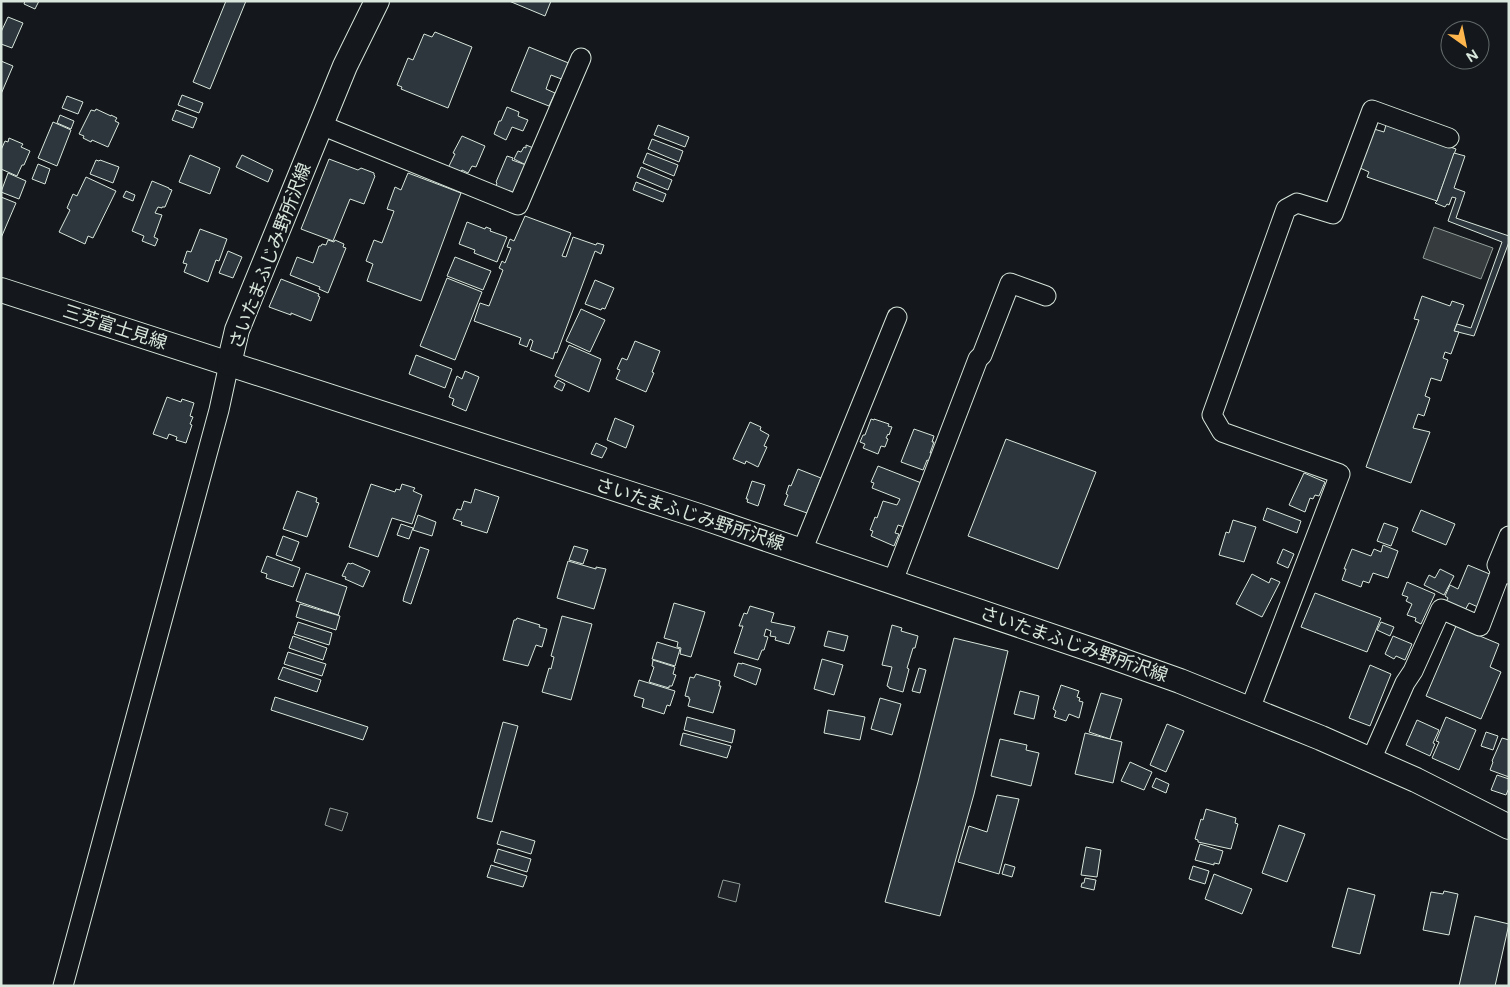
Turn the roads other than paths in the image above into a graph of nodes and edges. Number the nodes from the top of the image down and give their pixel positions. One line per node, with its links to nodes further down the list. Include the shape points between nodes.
1 (377, 1): 3 (main road, さいたまふじみ野所沢線)
2 (581, 58): 3 (street, via 518,205)
3 (321, 125): 8 (main road, さいたまふじみ野所沢線, via 237,330)
4 (1449, 138): 13 (street, via 1372,110 1332,214 1297,203 1286,210 1212,416 1222,432 1340,474)
5 (1, 290): 8 (main road, 三芳富士見線)
6 (1046, 296): 12 (street, via 1010,283)
7 (897, 316): 10 (street)
8 (230, 364): 10 (main road, さいたまふじみ野所沢線); 16 (street)
9 (1509, 536): 11 (street, via 1497,565)
10 (802, 551): 12 (main road, さいたまふじみ野所沢線)
11 (1505, 572): 14 (street, via 1480,626 1441,609)
12 (893, 582): 13 (main road, さいたまふじみ野所沢線, via 1180,681)
13 (1250, 709): 14 (main road, さいたまふじみ野所沢線)
14 (1371, 760): 15 (main road, さいたまふじみ野所沢線)
15 (1509, 827)
16 (64, 986)

